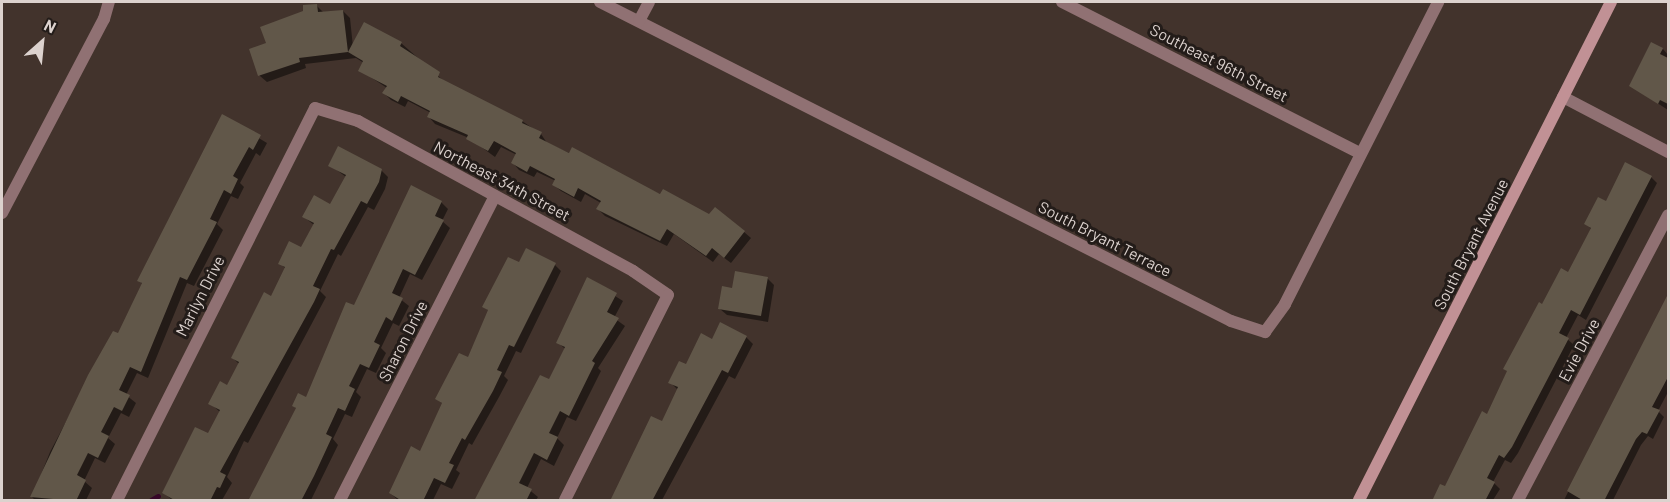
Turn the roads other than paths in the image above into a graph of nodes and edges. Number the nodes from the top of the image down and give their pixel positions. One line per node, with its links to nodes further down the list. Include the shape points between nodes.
1 (109, 2): 13 (street, via 104,19)
2 (600, 2): 7 (street, South Bryant Terrace)
3 (649, 2): 7 (street)
4 (1062, 2): 11 (street, Southeast 96th Street)
5 (1438, 2): 11 (street, South Bryant Terrace)
6 (1611, 2): 8 (street, South Bryant Avenue)
7 (639, 21): 11 (street, South Bryant Terrace, via 1222,316 1265,332 1285,304)
8 (1563, 97): 10 (street); 18 (street, South Bryant Avenue)
9 (315, 108): 12 (street, Northeast 34th Street, via 358,122); 15 (street, Marilyn Drive)
10 (1668, 152)
11 (1360, 153)
12 (495, 196): 16 (street, Sharon Drive); 17 (street, Northeast 34th Street, via 668,295)
13 (2, 213)
14 (1668, 214): 19 (street, Evie Drive)
15 (117, 501)
16 (339, 501)
17 (565, 501)
18 (1359, 501)
19 (1518, 501)

